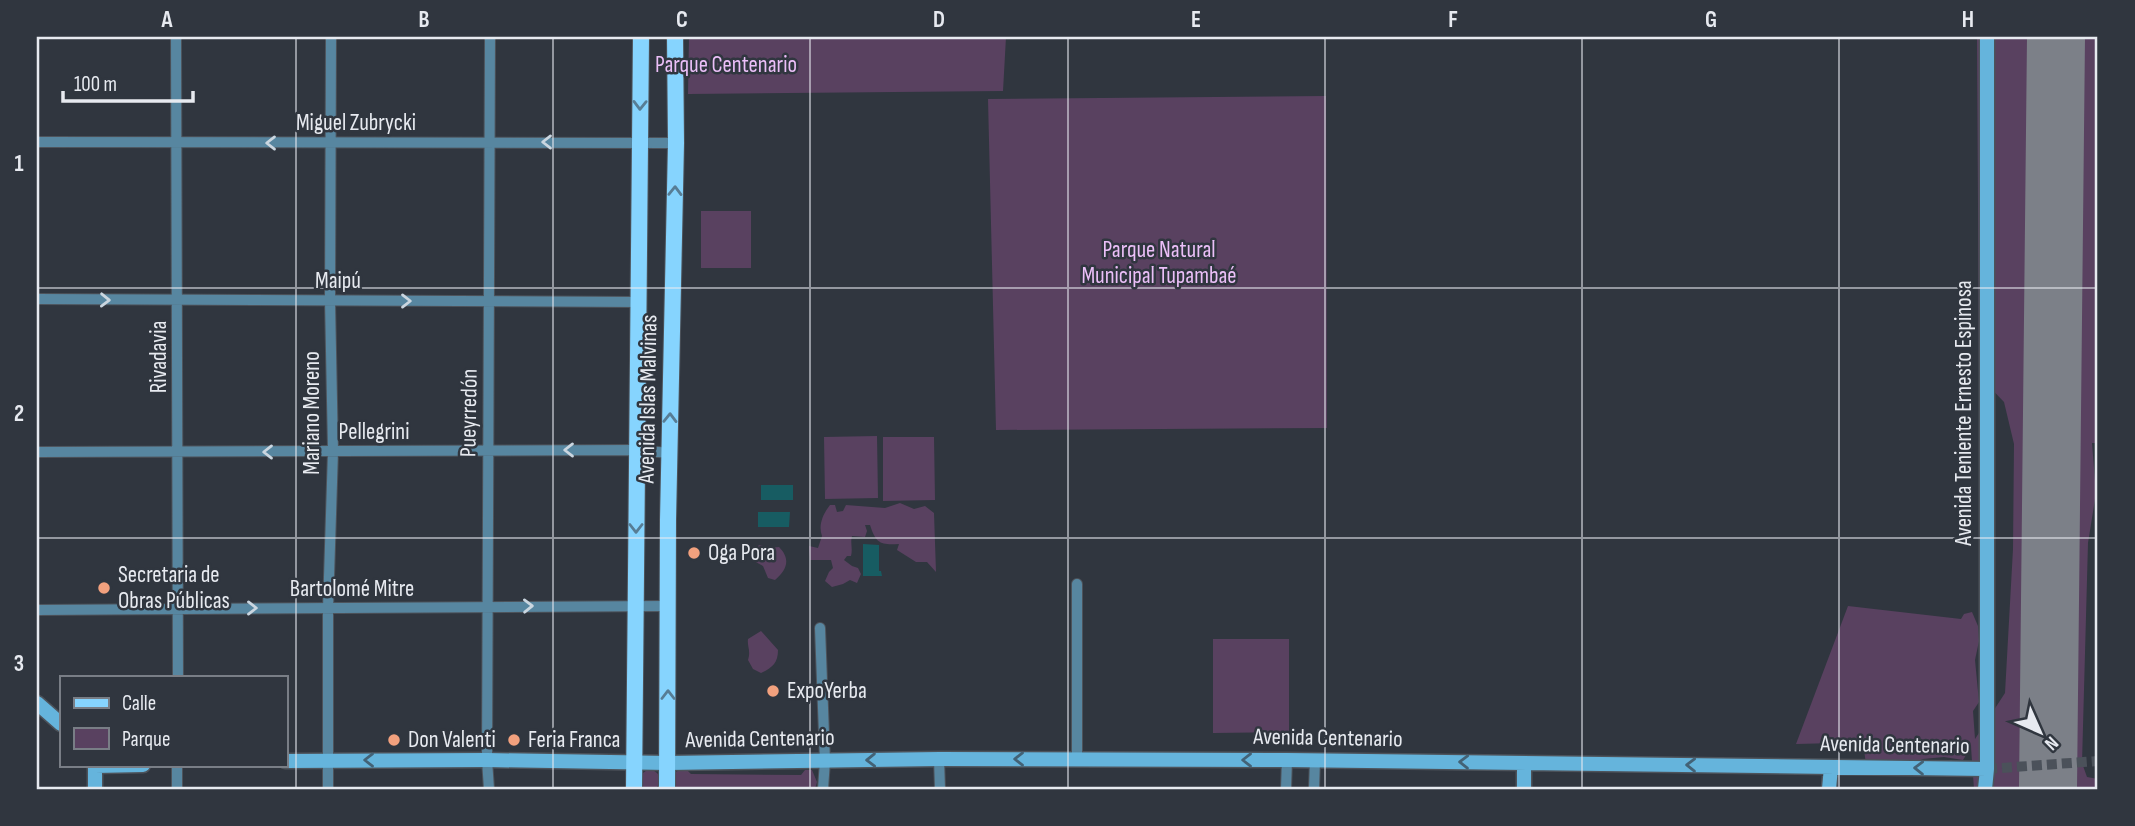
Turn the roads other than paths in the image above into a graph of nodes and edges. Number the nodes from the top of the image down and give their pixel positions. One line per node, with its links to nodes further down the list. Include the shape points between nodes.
1 (176, 37): 8 (street, Rivadavia)
2 (331, 37): 11 (street, Mariano Moreno)
3 (490, 37): 9 (street, Pueyrredón)
4 (641, 37): 10 (main road, Avenida Islas Malvinas, one-way to 10)
5 (676, 37): 12 (main road, Avenida Islas Malvinas)
6 (1987, 37): 49 (main road, Avenida Teniente Ernesto Espinosa)
7 (37, 142): 8 (street, Miguel Zubrycki)
8 (176, 142): 11 (street, Miguel Zubrycki, one-way to 8); 14 (street, Rivadavia)
9 (489, 142): 10 (street, Miguel Zubrycki, one-way to 9); 11 (street, Miguel Zubrycki); 16 (street, Pueyrredón)
10 (640, 142): 12 (street, Miguel Zubrycki); 17 (main road, Avenida Islas Malvinas)
11 (330, 143): 15 (street, Mariano Moreno)
12 (676, 143): 23 (main road, Avenida Islas Malvinas, one-way to 12)
13 (37, 299): 14 (street, Maipú, one-way to 14)
14 (178, 300): 15 (street, Maipú); 22 (street, Rivadavia)
15 (330, 301): 16 (street, Maipú, one-way to 16); 19 (street, Mariano Moreno)
16 (490, 301): 17 (street, Maipú); 20 (street, Pueyrredón)
17 (639, 302): 18 (main road, Avenida Islas Malvinas)
18 (637, 450): 20 (street, Pellegrini, one-way to 20); 23 (street, Pellegrini); 25 (main road, Avenida Islas Malvinas, one-way to 25)
19 (333, 451): 20 (street, Pellegrini); 22 (street, Pellegrini, one-way to 22); 29 (street, Mariano Moreno)
20 (487, 451): 27 (street, Pueyrredón)
21 (37, 452): 22 (street, Pellegrini)
22 (178, 452): 28 (street, Rivadavia)
23 (669, 453): 26 (main road, Avenida Islas Malvinas)
24 (1077, 584): 38 (street)
25 (636, 605): 26 (street, Bartolomé Mitre); 27 (street, Bartolomé Mitre, one-way to 25); 43 (main road, Avenida Islas Malvinas)
26 (668, 606): 44 (main road, Avenida Islas Malvinas, one-way to 26)
27 (488, 607): 29 (street, Bartolomé Mitre); 37 (street, Pueyrredón)
28 (178, 608): 29 (street, Bartolomé Mitre, one-way to 29); 30 (street, Bartolomé Mitre); 32 (street, Rivadavia)
29 (328, 608): 36 (street, Mariano Moreno)
30 (37, 610)
31 (820, 628): 42 (street)
32 (178, 676)
33 (37, 703): 34 (main road)
34 (60, 723)
35 (939, 759): 38 (main road, Avenida Centenario, one-way to 35); 42 (main road, Avenida Centenario, one-way to 42); 57 (street)
36 (329, 760): 37 (main road, Avenida Centenario, one-way to 36); 41 (main road, Avenida Centenario); 52 (street, Mariano Moreno)
37 (487, 760): 43 (main road, Avenida Centenario); 53 (street, Pueyrredón)
38 (1077, 760): 39 (main road, Avenida Centenario, one-way to 38)
39 (1287, 760): 40 (main road, Avenida Centenario); 58 (street)
40 (1315, 760): 45 (main road, Avenida Centenario, one-way to 40); 59 (street)
41 (287, 761)
42 (825, 761): 44 (main road, Avenida Centenario); 56 (street)
43 (634, 762): 44 (main road, Avenida Centenario); 54 (main road, Avenida Islas Malvinas)
44 (668, 763): 55 (main road, Avenida Islas Malvinas)
45 (1524, 763): 48 (main road, Avenida Centenario, one-way to 45); 60 (main road)
46 (94, 766): 50 (main road)
47 (177, 766): 51 (street)
48 (1831, 767): 49 (main road, Avenida Centenario, one-way to 48); 61 (main road)
49 (1987, 769): 62 (main road, Avenida Teniente Ernesto Espinosa)
50 (95, 789)
51 (177, 789)
52 (328, 789)
53 (489, 789)
54 (634, 789)
55 (667, 789)
56 (823, 789)
57 (940, 789)
58 (1286, 789)
59 (1314, 789)
60 (1524, 789)
61 (1829, 789)
62 (1985, 789)

